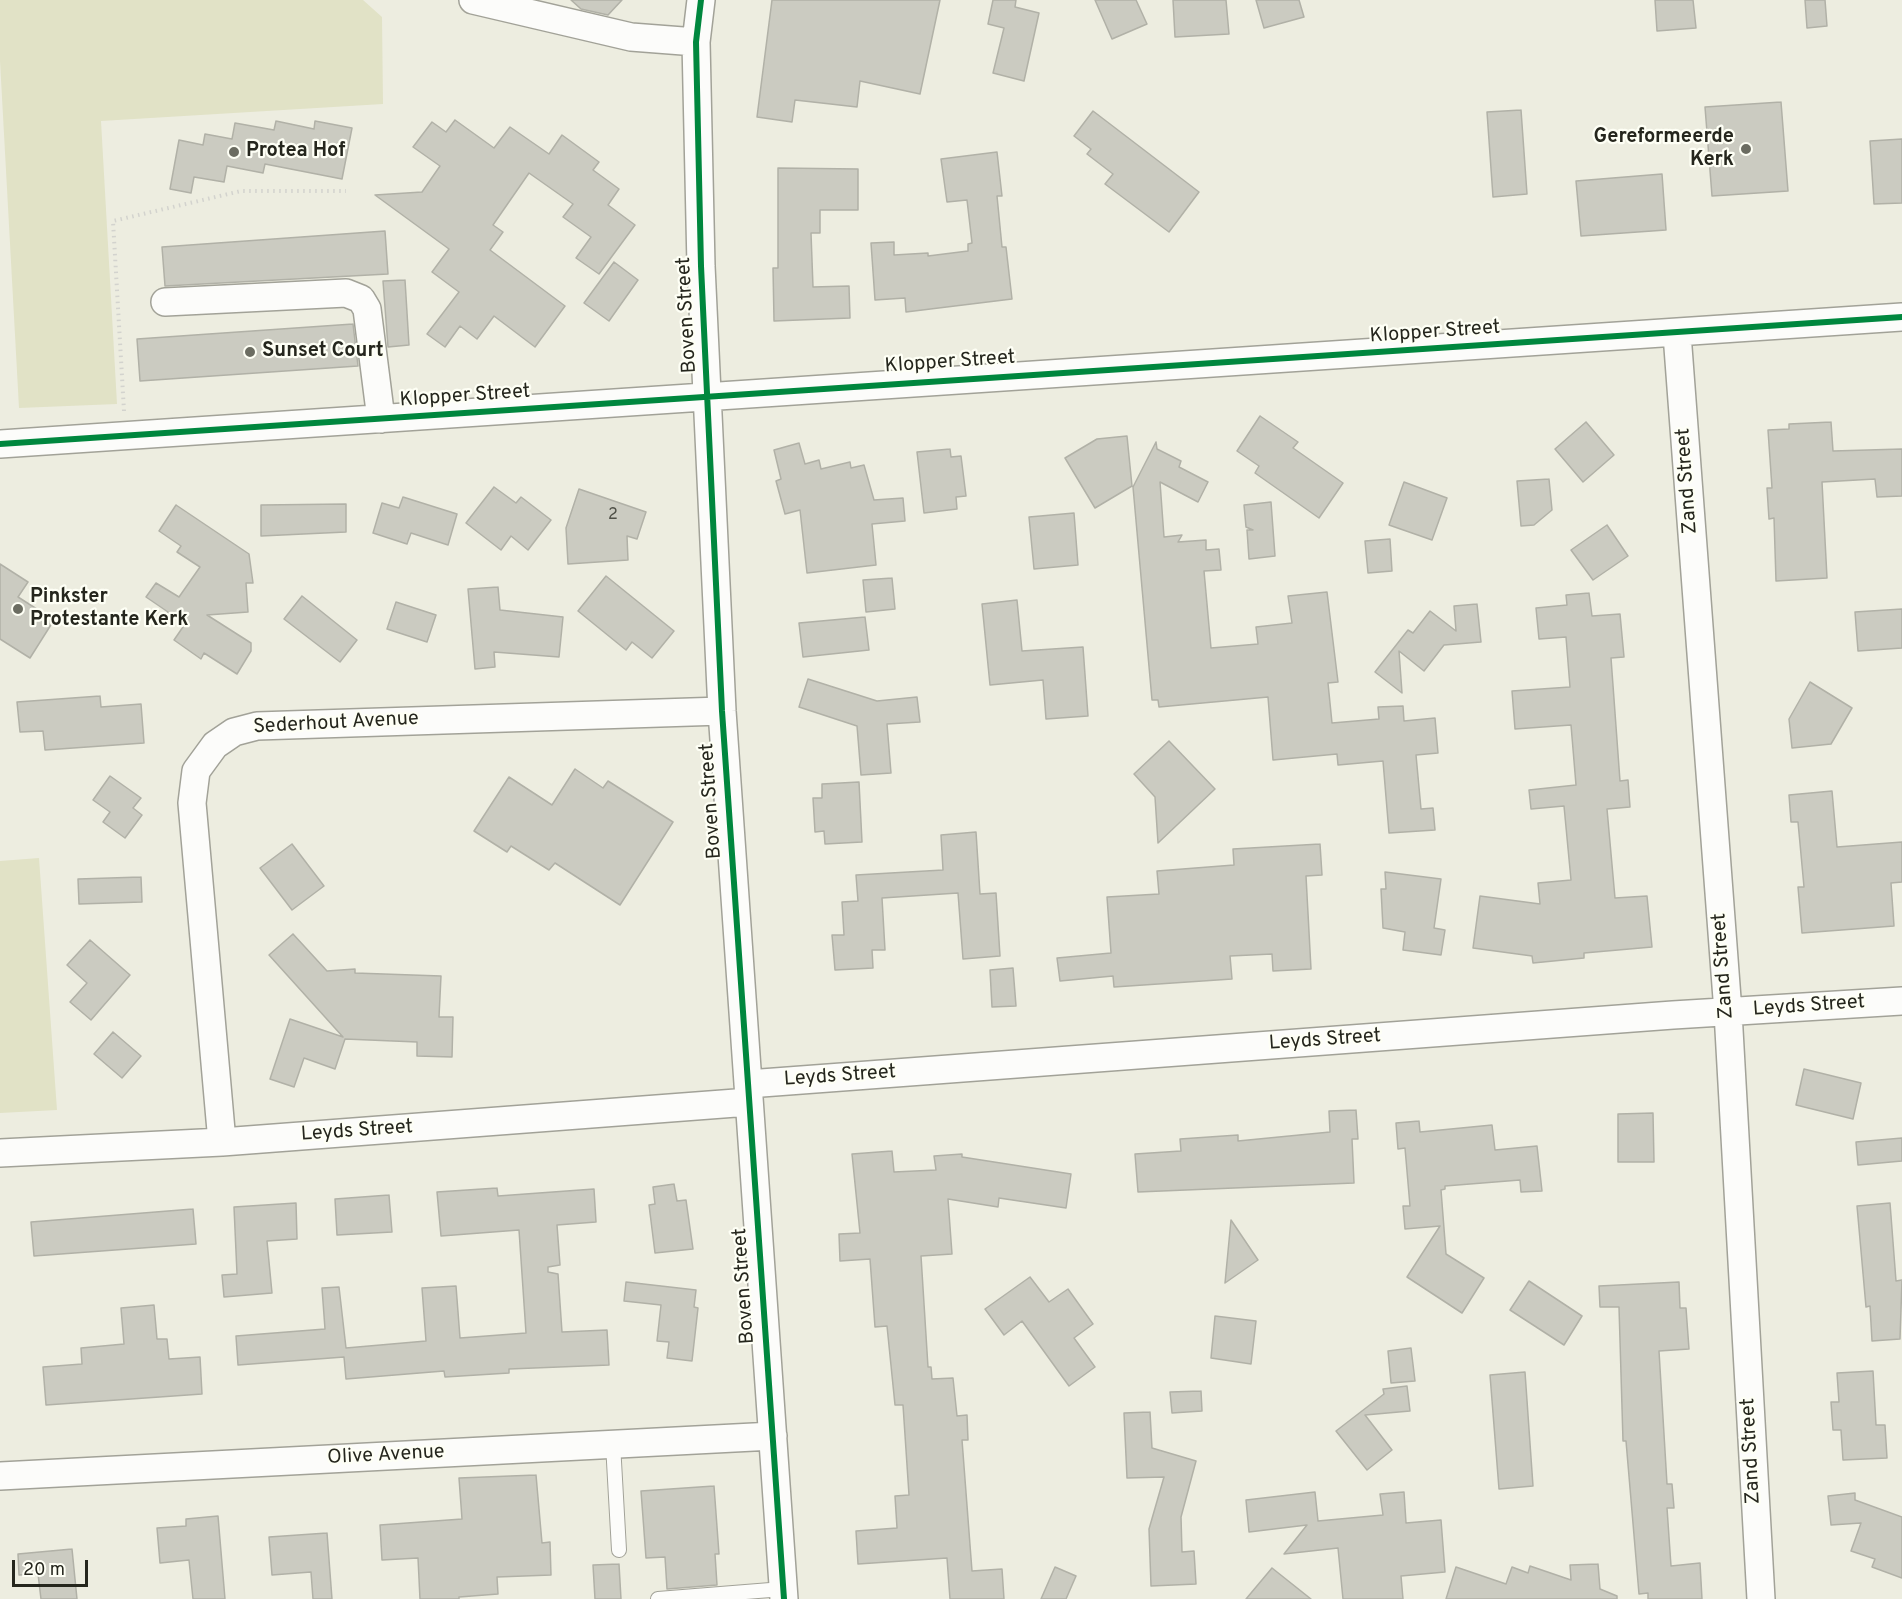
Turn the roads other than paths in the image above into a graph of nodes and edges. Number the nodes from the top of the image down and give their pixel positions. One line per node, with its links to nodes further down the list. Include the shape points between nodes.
1 (473, 0): 3 (street, via 631,37)
2 (701, 0): 3 (street, Boven Street)
3 (696, 42): 7 (street, Boven Street)
4 (165, 302): 8 (street, via 346,293 361,299 367,309)
5 (1902, 317): 6 (street, Klopper Street)
6 (1677, 334): 7 (street, Klopper Street); 12 (street, Zand Street)
7 (708, 395): 8 (street, Klopper Street); 10 (street, Boven Street)
8 (381, 420): 9 (street, Klopper Street)
9 (0, 444)
10 (722, 711): 13 (street, Boven Street); 14 (street, Sederhout Avenue, via 257,726 234,732 215,745 196,771 192,803)
11 (1902, 1001): 12 (street, Leyds Street)
12 (1728, 1012): 13 (street, Leyds Street); 22 (street, Zand Street)
13 (748, 1093): 14 (street, Leyds Street); 16 (street, Boven Street)
14 (222, 1142): 15 (street, Leyds Street)
15 (0, 1153)
16 (772, 1436): 17 (street, Olive Avenue); 20 (street, Boven Street)
17 (613, 1444): 18 (street, Olive Avenue); 19 (lane)
18 (0, 1476)
19 (619, 1550)
20 (784, 1594): 21 (lane)
21 (658, 1599)
22 (1761, 1599)

